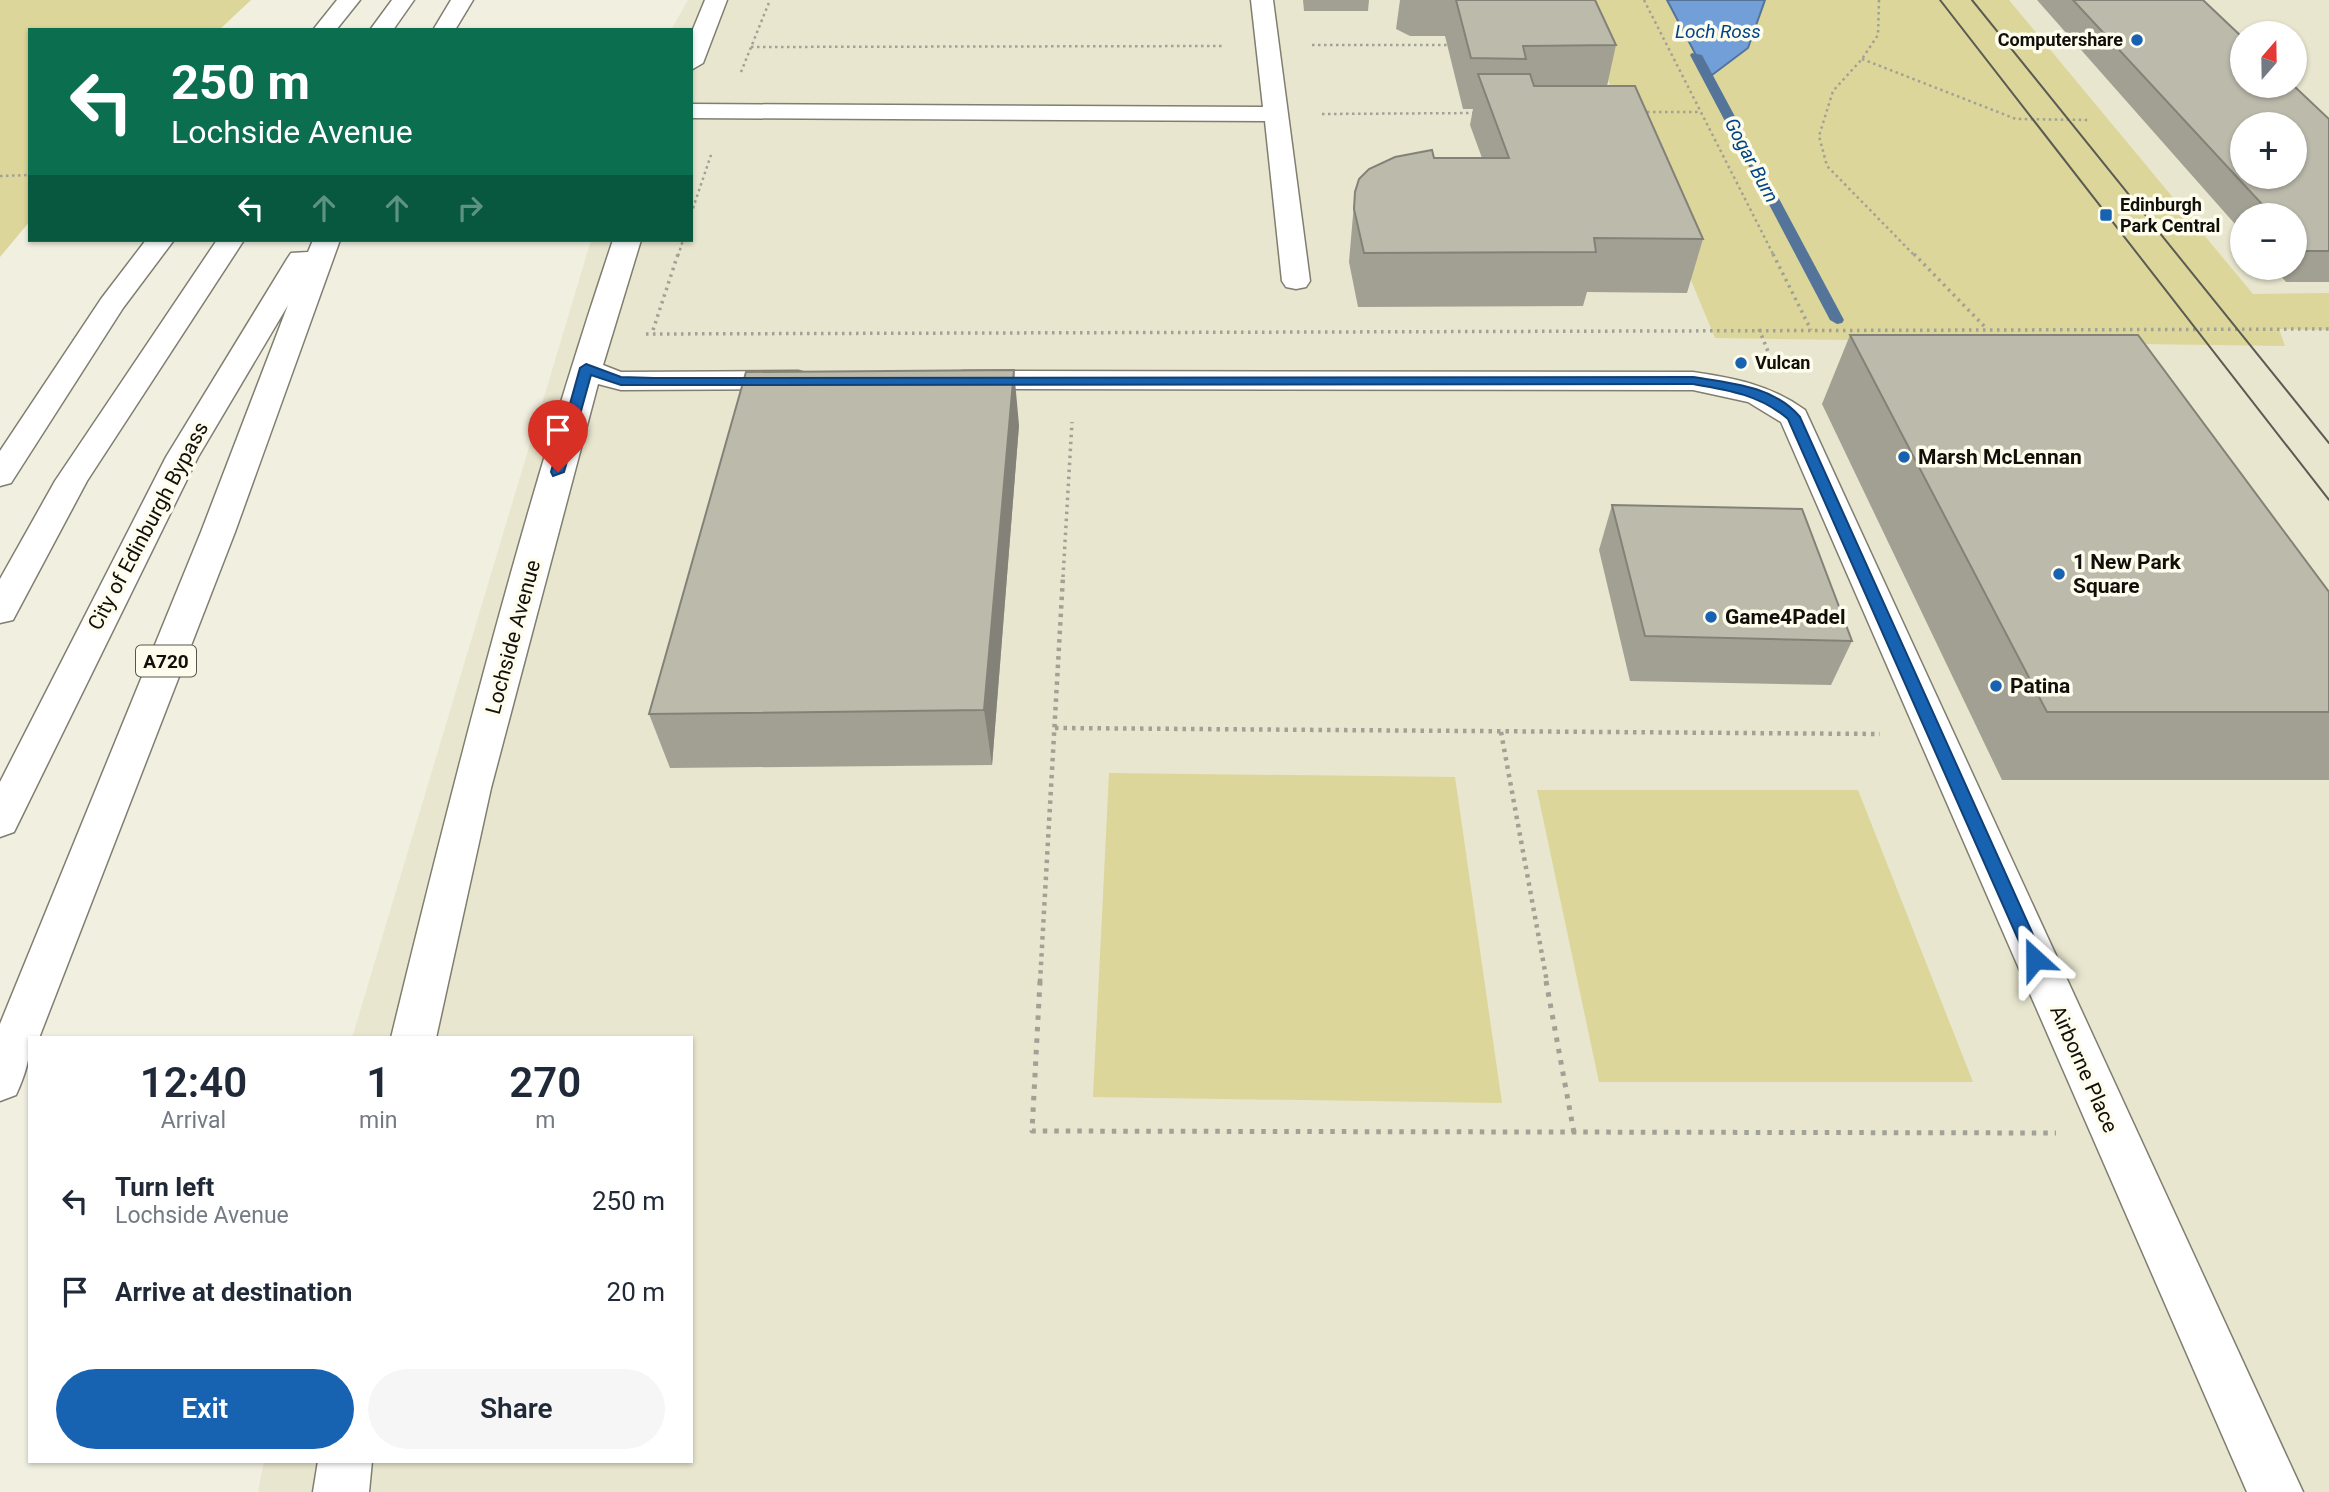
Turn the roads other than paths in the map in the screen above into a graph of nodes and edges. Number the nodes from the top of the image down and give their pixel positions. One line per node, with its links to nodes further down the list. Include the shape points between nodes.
1 (349, 0): 6 (street)
2 (403, 0): 7 (street)
3 (463, 0): 8 (street)
4 (716, 0): 9 (street)
5 (1262, 0): 11 (street)
6 (326, 28)
7 (382, 28)
8 (444, 28)
9 (693, 58)
10 (693, 111): 11 (street)
11 (1276, 114): 17 (street)
12 (158, 242): 21 (street, via 111,305)
13 (229, 242): 22 (street, via 71,481)
14 (311, 242): 23 (street, City of Edinburgh Bypass, via 182,457)
15 (325, 242): 25 (street, A720, via 218,532)
16 (626, 242): 18 (street, Lochside Avenue)
17 (1296, 281)
18 (591, 351): 19 (street, via 600,376 621,381); 24 (street, Lochside Avenue, via 471,788)
19 (825, 380)
20 (932, 380): 28 (street, Airborne Place, via 1693,381 1773,400 1794,417)
21 (0, 476)
22 (0, 611)
23 (0, 821)
24 (413, 1036)
25 (0, 1080)
26 (345, 1463): 27 (street)
27 (341, 1492)
28 (2275, 1492)

